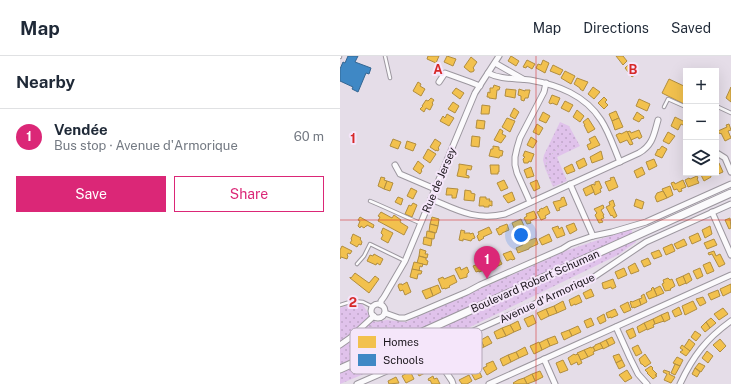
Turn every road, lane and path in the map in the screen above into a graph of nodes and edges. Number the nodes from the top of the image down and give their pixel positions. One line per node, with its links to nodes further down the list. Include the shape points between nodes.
1 (385, 56): 5 (lane)
2 (499, 56): 3 (street, Rue de Jersey)
3 (495, 63): 4 (street, Rue de Jersey); 6 (street)
4 (488, 73): 6 (street); 9 (street, Rue de Jersey)
5 (390, 78)
6 (524, 80): 8 (street)
7 (439, 82): 9 (street, via 445,73)
8 (546, 83): 17 (street, via 576,96 593,109 607,130); 27 (street, via 544,92 520,138 515,158 516,173)
9 (480, 86): 22 (street, Rue de Jersey)
10 (683, 106): 11 (lane, via 668,99)
11 (664, 107)
12 (719, 107): 13 (lane)
13 (731, 113)
14 (658, 120): 17 (street, via 646,148)
15 (562, 144): 23 (path, via 546,163)
16 (719, 154): 19 (street, via 725,158)
17 (620, 162): 20 (street)
18 (395, 165): 22 (street, via 400,174)
19 (731, 172)
20 (570, 184): 23 (street); 31 (street)
21 (731, 184): 31 (street, via 646,222)
22 (435, 189): 25 (street, Rue de Jersey)
23 (556, 191): 27 (street)
24 (731, 193): 50 (main road, Boulevard Robert Schuman)
25 (431, 199): 27 (street, via 478,216 505,214); 30 (street, Rue de Jersey)
26 (370, 201): 30 (lane)
27 (530, 202)
28 (731, 204): 29 (street, Avenue d'Armorique)
29 (712, 212): 32 (street); 51 (street, Avenue d'Armorique, via 646,242 594,277)
30 (420, 223): 33 (street, Rue de Jersey)
31 (593, 236): 41 (street, via 405,318)
32 (731, 255)
33 (405, 261): 34 (lane, via 370,244); 39 (street, Rue de Jersey)
34 (357, 264)
35 (731, 275): 46 (street)
36 (350, 298): 37 (lane)
37 (353, 300): 38 (lane); 40 (lane)
38 (340, 305)
39 (381, 305): 40 (street, via 376,304); 41 (street)
40 (373, 307): 42 (street, via 371,311)
41 (385, 313): 42 (street, via 380,318)
42 (374, 316): 47 (street)
43 (392, 321): 49 (path)
44 (731, 321): 65 (street, via 708,339)
45 (370, 325): 48 (path)
46 (616, 327): 54 (street); 64 (street, via 638,374)
47 (361, 328)
48 (375, 328)
49 (385, 328)
50 (431, 328)
51 (481, 328)
52 (350, 338): 53 (street)
53 (340, 345)
54 (544, 359): 62 (street); 63 (street)
55 (350, 364): 56 (main road, Boulevard Robert Schuman)
56 (340, 369)
57 (383, 374): 59 (street, Avenue d'Armorique)
58 (448, 374): 61 (street)
59 (364, 383): 60 (street, Avenue d'Armorique)
60 (357, 384)
61 (453, 384)
62 (489, 384)
63 (555, 384)
64 (647, 384)
65 (680, 384)

